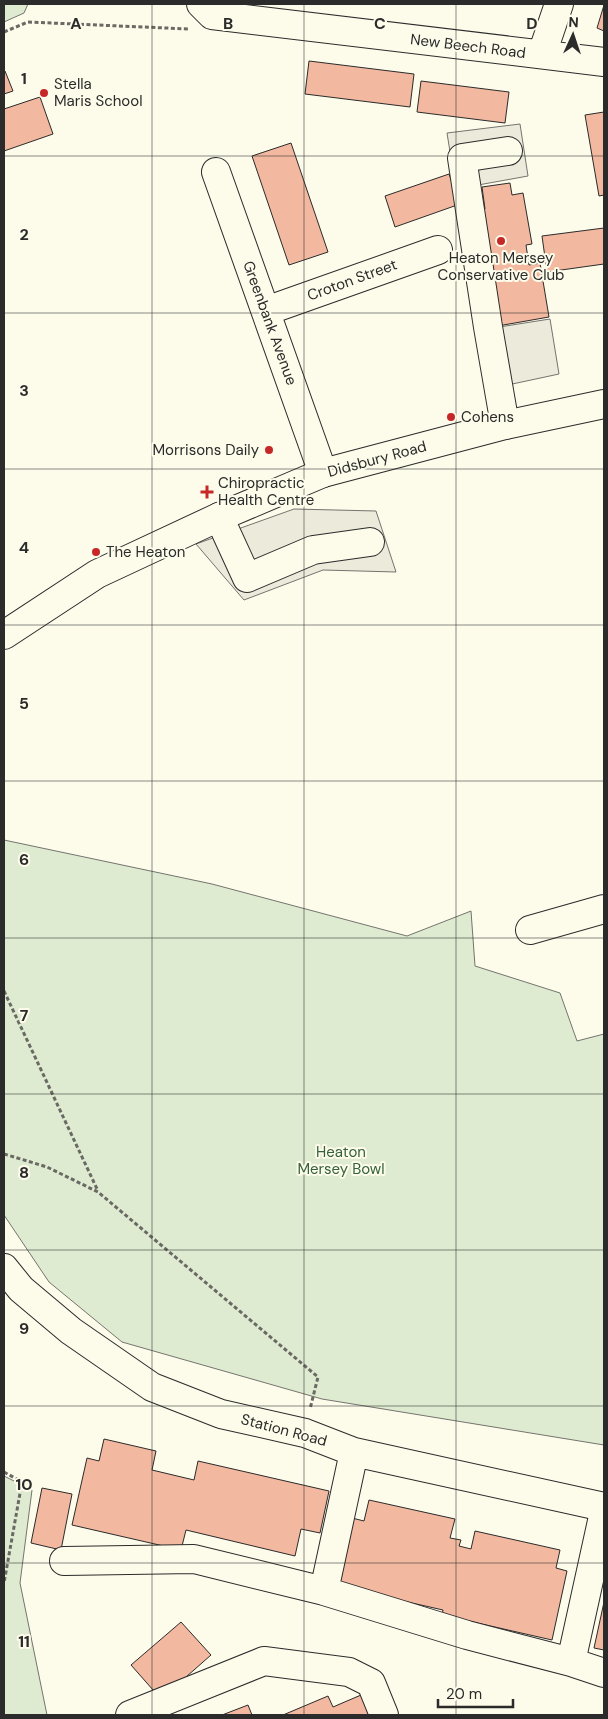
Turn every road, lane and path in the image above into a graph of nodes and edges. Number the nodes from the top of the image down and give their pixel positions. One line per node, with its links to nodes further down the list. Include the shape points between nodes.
1 (559, 4): 4 (street)
2 (207, 10): 3 (path, via 207,30 28,22); 4 (street, New Beech Road)
3 (4, 32)
4 (542, 54): 5 (street, New Beech Road)
5 (604, 62)
6 (508, 151): 11 (street, via 462,158)
7 (216, 172): 9 (street, Greenbank Avenue)
8 (438, 250): 9 (street, Croton Street)
9 (266, 311): 12 (street, Greenbank Avenue)
10 (604, 404): 11 (street, Didsbury Road)
11 (506, 425): 12 (street, Didsbury Road)
12 (323, 473): 13 (street, Didsbury Road)
13 (219, 517): 14 (street, via 247,578 313,550); 15 (street, Didsbury Road, via 97,574)
14 (370, 542)
15 (4, 635)
16 (604, 909): 17 (street)
17 (530, 930)
18 (4, 991): 20 (path)
19 (4, 1154): 20 (path, via 47,1167)
20 (98, 1192): 22 (path)
21 (4, 1268): 23 (street, Station Road, via 21,1290 71,1331 152,1387 221,1414 305,1433)
22 (318, 1377)
23 (354, 1452): 25 (street, Station Road); 29 (street)
24 (4, 1472): 28 (path, via 22,1482)
25 (604, 1507)
26 (604, 1512): 30 (street)
27 (64, 1561): 29 (street, via 194,1559)
28 (4, 1583)
29 (324, 1591): 30 (street, via 467,1635)
30 (572, 1662): 31 (street)
31 (604, 1673)
32 (130, 1715): 33 (street, via 264,1661 350,1672 371,1684)
33 (384, 1715)

